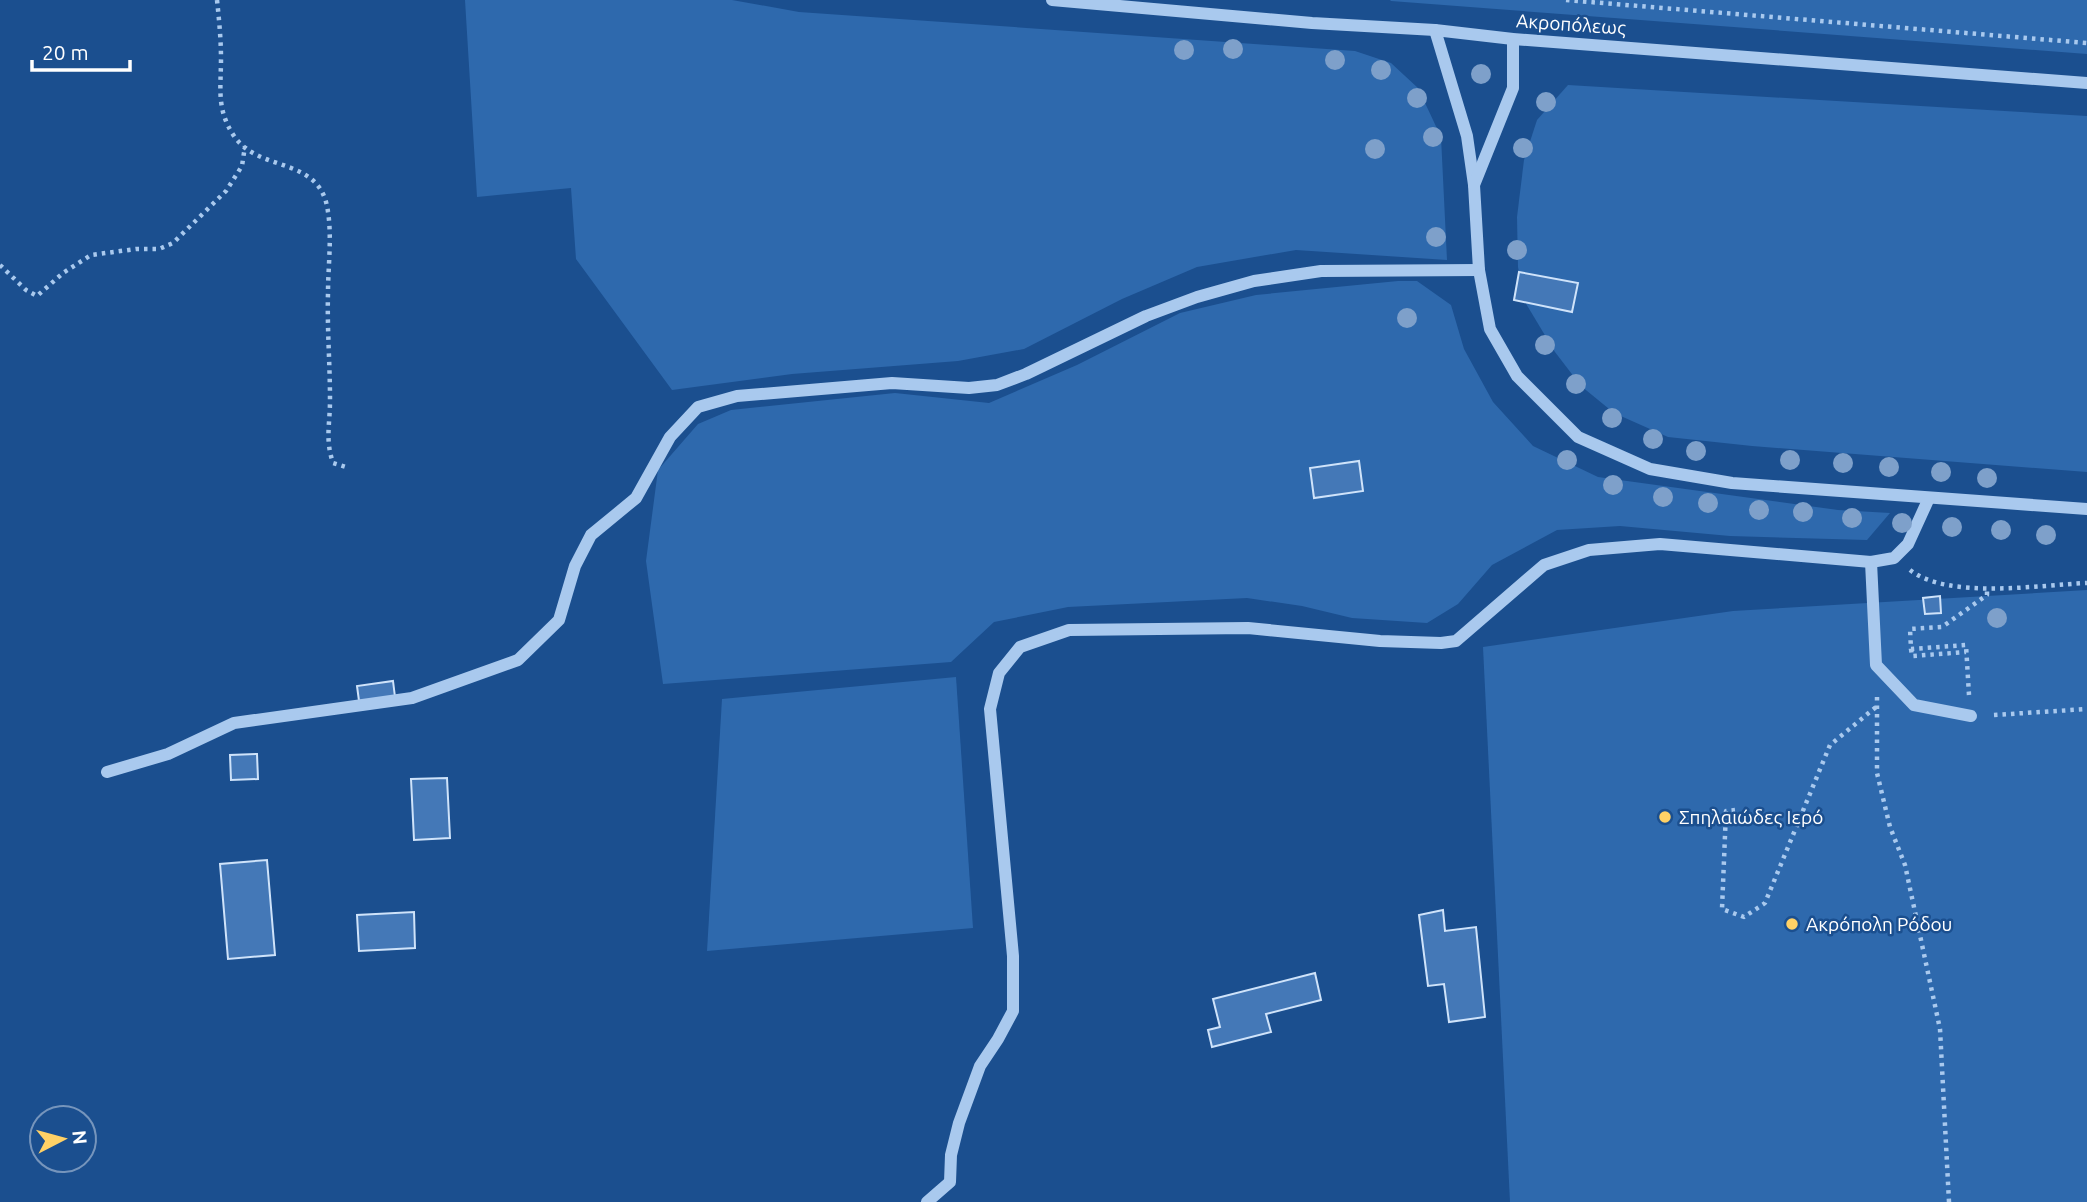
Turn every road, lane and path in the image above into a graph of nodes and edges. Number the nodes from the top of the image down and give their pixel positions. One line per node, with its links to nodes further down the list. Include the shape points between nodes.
1 (217, 0): 8 (path, via 221,108 235,138)
2 (1052, 0): 4 (street, Ακροπόλεως)
3 (1566, 0): 6 (path)
4 (1435, 30): 5 (street, Ακροπόλεως); 9 (street, via 1462,116)
5 (1513, 39): 7 (street, Ακροπόλεως); 9 (street, via 1513,88)
6 (2087, 43)
7 (2087, 83)
8 (245, 145): 10 (path, via 242,166 226,191 173,243 159,249 91,256 37,296); 12 (path, via 317,182 328,211 327,444 333,463)
9 (1474, 185): 11 (street)
10 (0, 265)
11 (1479, 270): 13 (street, via 1490,330 1517,376 1578,437 1650,469 1732,483); 23 (street, via 1321,271 1254,281 1146,316 997,384 969,388 892,383 737,396 698,407 670,436 636,498 591,535 575,566 559,620 518,660 412,698 234,723 168,754)
12 (346, 467)
13 (1929, 498): 14 (street); 15 (street, via 1908,544 1894,558)
14 (2087, 509)
15 (1871, 562): 19 (street); 25 (street, via 1660,544 1589,550 1544,565 1456,641 1380,641 1248,628 1069,630 1020,647 999,673 990,709 1013,956 1013,1011 981,1066 959,1123 950,1182)
16 (1917, 576): 18 (path, via 1943,586)
17 (2087, 583): 18 (path)
18 (1987, 588): 22 (path, via 1987,595 1942,627 1910,629 1911,649 1966,645)
19 (1876, 665): 20 (path); 22 (street, via 1914,705)
20 (1877, 707): 24 (path, via 1830,745 1765,903 1744,917 1723,909 1726,811); 26 (path, via 1877,773 1905,865 1940,1029)
21 (2087, 709): 22 (path)
22 (1971, 716)
23 (107, 772)
24 (1735, 810)
25 (927, 1202)
26 (1949, 1202)

